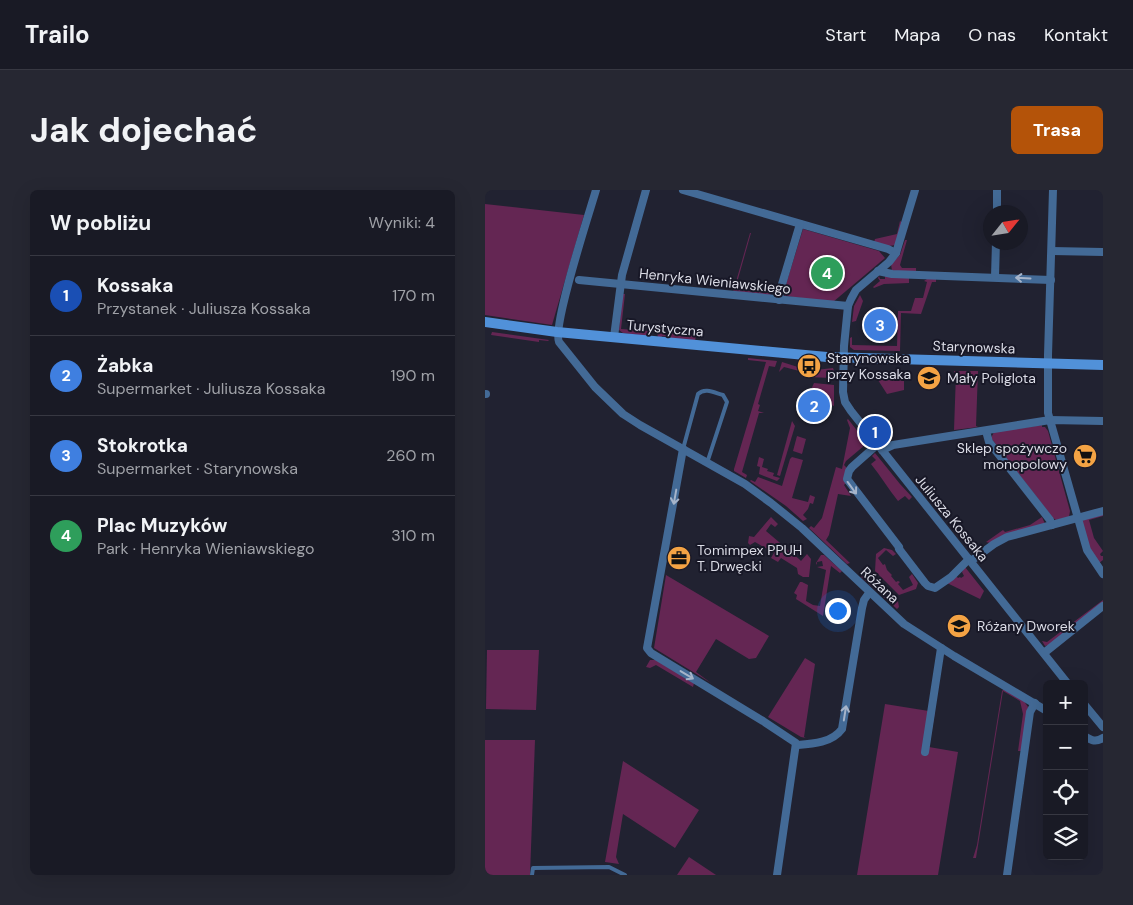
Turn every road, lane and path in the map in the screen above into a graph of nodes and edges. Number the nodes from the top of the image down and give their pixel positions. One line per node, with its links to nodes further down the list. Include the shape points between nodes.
1 (596, 190): 21 (street)
2 (646, 190): 17 (street)
3 (683, 190): 8 (street)
4 (915, 190): 12 (street)
5 (997, 190): 7 (street)
6 (1053, 190): 10 (street)
7 (997, 205)
8 (800, 224): 12 (street); 18 (street)
9 (996, 250): 14 (street)
10 (1052, 251): 11 (street); 16 (street)
11 (1103, 252)
12 (896, 253): 13 (street)
13 (878, 272): 14 (street); 19 (street, via 856,290)
14 (995, 277): 16 (street, one-way to 14)
15 (579, 280): 17 (street, Henryka Wieniawskiego)
16 (1051, 280): 24 (street)
17 (620, 284): 18 (street, Henryka Wieniawskiego); 22 (street)
18 (779, 300): 19 (street, Henryka Wieniawskiego)
19 (848, 306): 23 (street, Juliusza Kossaka)
20 (485, 322): 21 (street, Turystyczna)
21 (557, 332): 22 (street, Turystyczna); 30 (street, Różana, via 559,342 611,403 630,419)
22 (614, 337): 23 (street, Turystyczna)
23 (843, 358): 24 (street, Starynowska); 29 (street, Juliusza Kossaka, via 844,399)
24 (1048, 363): 25 (street, Starynowska); 26 (street)
25 (1103, 365)
26 (1050, 420): 27 (street); 28 (street); 33 (street)
27 (1103, 421)
28 (986, 431): 29 (street); 34 (street, via 989,442)
29 (880, 447): 35 (street, Juliusza Kossaka); 35 (street, one-way to 35, via 852,467 847,479 925,583 938,586)
30 (683, 449): 31 (street, Różana); 31 (lane, via 699,394 707,390 723,396 727,402); 48 (street, one-way to 48, via 647,648 792,738)
31 (707, 462): 37 (street, Różana, via 782,511)
32 (1103, 511): 33 (street)
33 (1077, 517): 34 (street); 36 (street, via 1087,550)
34 (1052, 525): 35 (street, via 1007,538)
35 (970, 560): 40 (street, Juliusza Kossaka)
36 (1103, 574)
37 (869, 593): 39 (street, Różana, via 904,624); 48 (street, one-way to 37, via 828,740 842,729 862,608)
38 (1103, 606): 40 (street)
39 (941, 648): 42 (street, Różana); 49 (street)
40 (1044, 653): 41 (street, Juliusza Kossaka)
41 (1065, 680)
42 (1035, 703): 43 (street, Różana); 53 (street, via 1030,712)
43 (1043, 708)
44 (1088, 709): 45 (street)
45 (1103, 727)
46 (1088, 738): 47 (street, via 1097,741)
47 (1103, 738)
48 (797, 745): 52 (street)
49 (925, 752)
50 (532, 875): 51 (lane, via 533,868 609,867)
51 (625, 875)
52 (777, 875)
53 (1007, 875)

